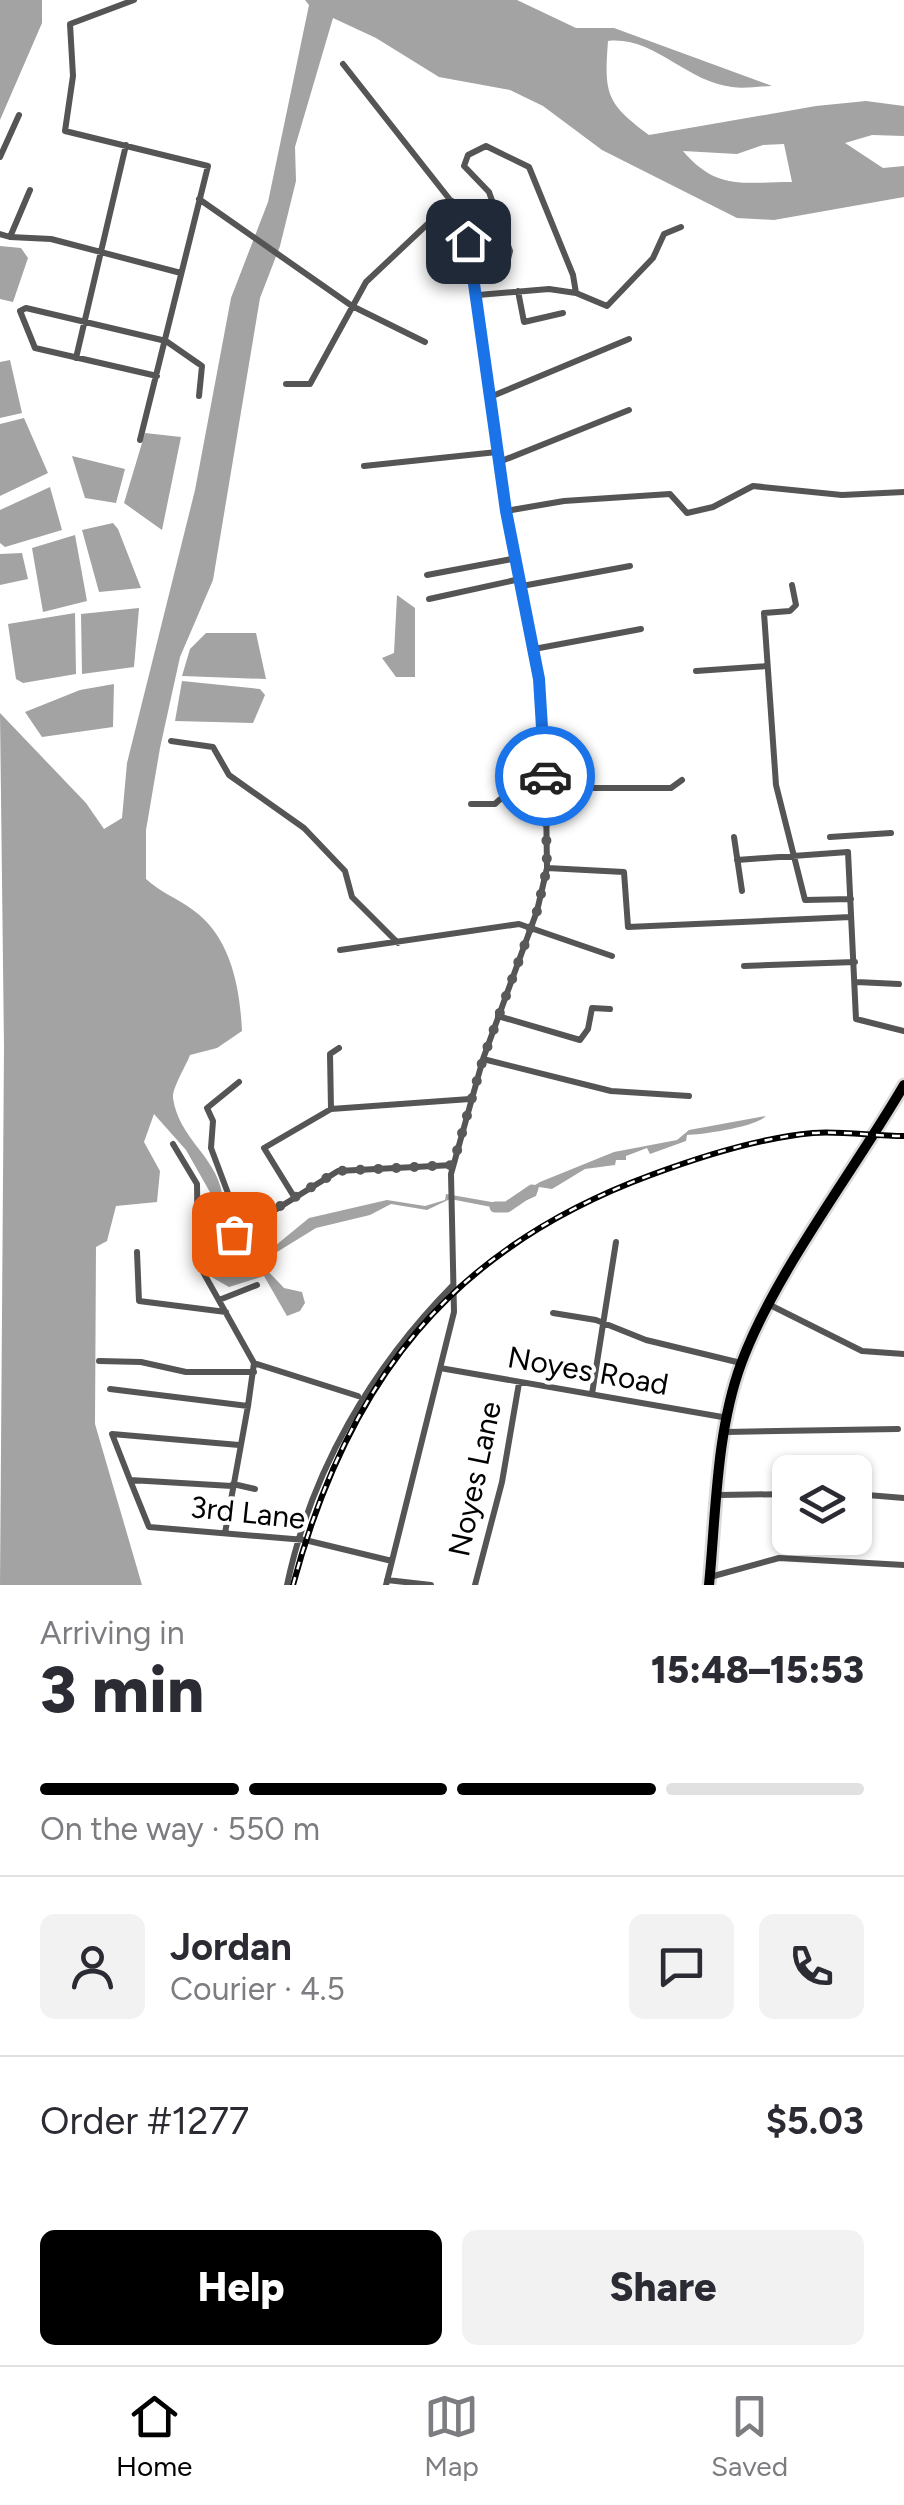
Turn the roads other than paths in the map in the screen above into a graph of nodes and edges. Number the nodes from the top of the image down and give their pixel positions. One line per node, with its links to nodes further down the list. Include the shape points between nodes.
1 (134, 0): 4 (street, via 70,24 68,36 73,76 65,132)
2 (343, 64): 8 (street)
3 (19, 115): 5 (street)
4 (126, 145): 7 (street, via 208,166); 12 (street)
5 (0, 157)
6 (30, 190): 11 (street)
7 (199, 199): 14 (street); 18 (street)
8 (452, 201): 13 (street); 18 (street, via 366,282)
9 (681, 227): 16 (street, via 664,234 653,258 607,306)
10 (0, 234): 11 (street)
11 (10, 236): 12 (street)
12 (102, 251): 14 (street); 20 (street)
13 (473, 266): 16 (street, via 499,263 510,251 489,192 464,166 468,155 486,146 529,168); 17 (street)
14 (182, 274): 22 (street)
15 (518, 292): 16 (street); 17 (street); 19 (street, via 524,322)
16 (576, 293)
17 (478, 295): 28 (street)
18 (352, 306): 23 (street); 26 (street, via 310,384)
19 (564, 314)
20 (84, 323): 22 (street); 24 (street); 24 (street, via 20,311 35,348)
21 (629, 340): 28 (street)
22 (166, 341): 25 (street); 27 (street, via 202,366)
23 (425, 342)
24 (76, 358): 25 (street)
25 (157, 376): 30 (street)
26 (286, 384)
27 (198, 396)
28 (490, 397): 31 (street)
29 (629, 410): 32 (street)
30 (140, 440)
31 (498, 452): 32 (street); 33 (street)
32 (499, 462): 35 (street)
33 (364, 466)
34 (904, 492): 35 (street, via 842,495 753,486 687,512 670,494)
35 (506, 511): 36 (street)
36 (516, 558): 38 (street); 39 (street)
37 (630, 566): 39 (street)
38 (427, 575)
39 (521, 583): 41 (street); 43 (street)
40 (792, 585): 44 (street, via 796,600 790,610 764,613)
41 (429, 600)
42 (641, 629): 43 (street)
43 (534, 649): 48 (street)
44 (767, 666): 45 (street); 55 (street, via 776,785)
45 (696, 671)
46 (171, 741): 62 (street, via 213,747 229,774 304,828 345,871 352,897)
47 (682, 780): 48 (street, via 671,788 589,788)
48 (546, 796): 49 (street, via 513,794 494,804); 57 (street)
49 (470, 804)
50 (891, 833): 51 (street)
51 (847, 836): 52 (street); 54 (street)
52 (830, 837)
53 (734, 838): 56 (street)
54 (848, 852): 55 (street); 59 (street)
55 (793, 856): 56 (street); 59 (street, via 805,900)
56 (738, 860): 58 (street)
57 (547, 868): 60 (street, via 624,872 628,927); 61 (street)
58 (742, 891)
59 (851, 899): 60 (street)
60 (851, 917): 65 (street)
61 (530, 929): 62 (street, via 519,924 462,930); 64 (street); 70 (street)
62 (398, 944): 63 (street)
63 (340, 950)
64 (612, 956)
65 (854, 962): 66 (street); 67 (street)
66 (744, 966)
67 (856, 982): 68 (street); 71 (street, via 856,1019)
68 (899, 984)
69 (610, 1009): 70 (street, via 592,1008 580,1040)
70 (498, 1016): 73 (street)
71 (904, 1031)
72 (339, 1048): 78 (street, via 330,1054)
73 (483, 1059): 76 (street, via 610,1091); 77 (street)
74 (239, 1082): 82 (street, via 207,1108 211,1148)
75 (904, 1085): 89 (highway)
76 (689, 1096)
77 (470, 1099): 78 (street); 80 (street)
78 (331, 1108): 81 (street, via 264,1148)
79 (173, 1144): 88 (street, via 198,1184 198,1263)
80 (453, 1165): 81 (street, via 338,1171); 86 (street)
81 (293, 1195): 82 (street)
82 (236, 1232): 83 (street)
83 (225, 1242)
84 (616, 1242): 92 (street)
85 (137, 1252): 90 (street, via 138,1301)
86 (454, 1284): 97 (street); 115 (street, via 392,1354 360,1404 314,1493)
87 (257, 1285): 88 (street)
88 (219, 1300): 90 (street)
89 (770, 1304): 93 (street, via 862,1351); 95 (highway)
90 (227, 1312): 96 (street)
91 (553, 1313): 92 (street)
92 (602, 1324): 95 (street); 100 (street)
93 (904, 1354)
94 (100, 1361): 96 (street, via 186,1372)
95 (741, 1363): 103 (highway)
96 (254, 1368): 101 (street); 102 (street)
97 (440, 1368): 98 (street, Noyes Road); 116 (street)
98 (519, 1383): 100 (street, Noyes Road); 122 (street, Noyes Lane)
99 (110, 1389): 102 (street)
100 (592, 1394): 103 (street, Noyes Road)
101 (358, 1396)
102 (248, 1406): 106 (street)
103 (728, 1418): 105 (highway)
104 (898, 1429): 105 (street)
105 (726, 1432): 111 (highway)
106 (239, 1445): 107 (street, via 112,1434); 108 (street)
107 (130, 1480): 108 (street); 114 (street, 3rd Lane, via 149,1526)
108 (233, 1485): 109 (street); 114 (street)
109 (255, 1488)
110 (772, 1494): 111 (street)
111 (719, 1495): 118 (highway)
112 (872, 1495): 113 (street)
113 (904, 1498)
114 (225, 1533): 115 (street, 3rd Lane)
115 (299, 1540): 116 (street, 3rd Lane); 120 (street)
116 (392, 1561): 119 (street)
117 (904, 1565): 118 (street, via 778,1558)
118 (710, 1581)
119 (386, 1582): 121 (street)
120 (287, 1585)
121 (430, 1585)
122 (475, 1585)

